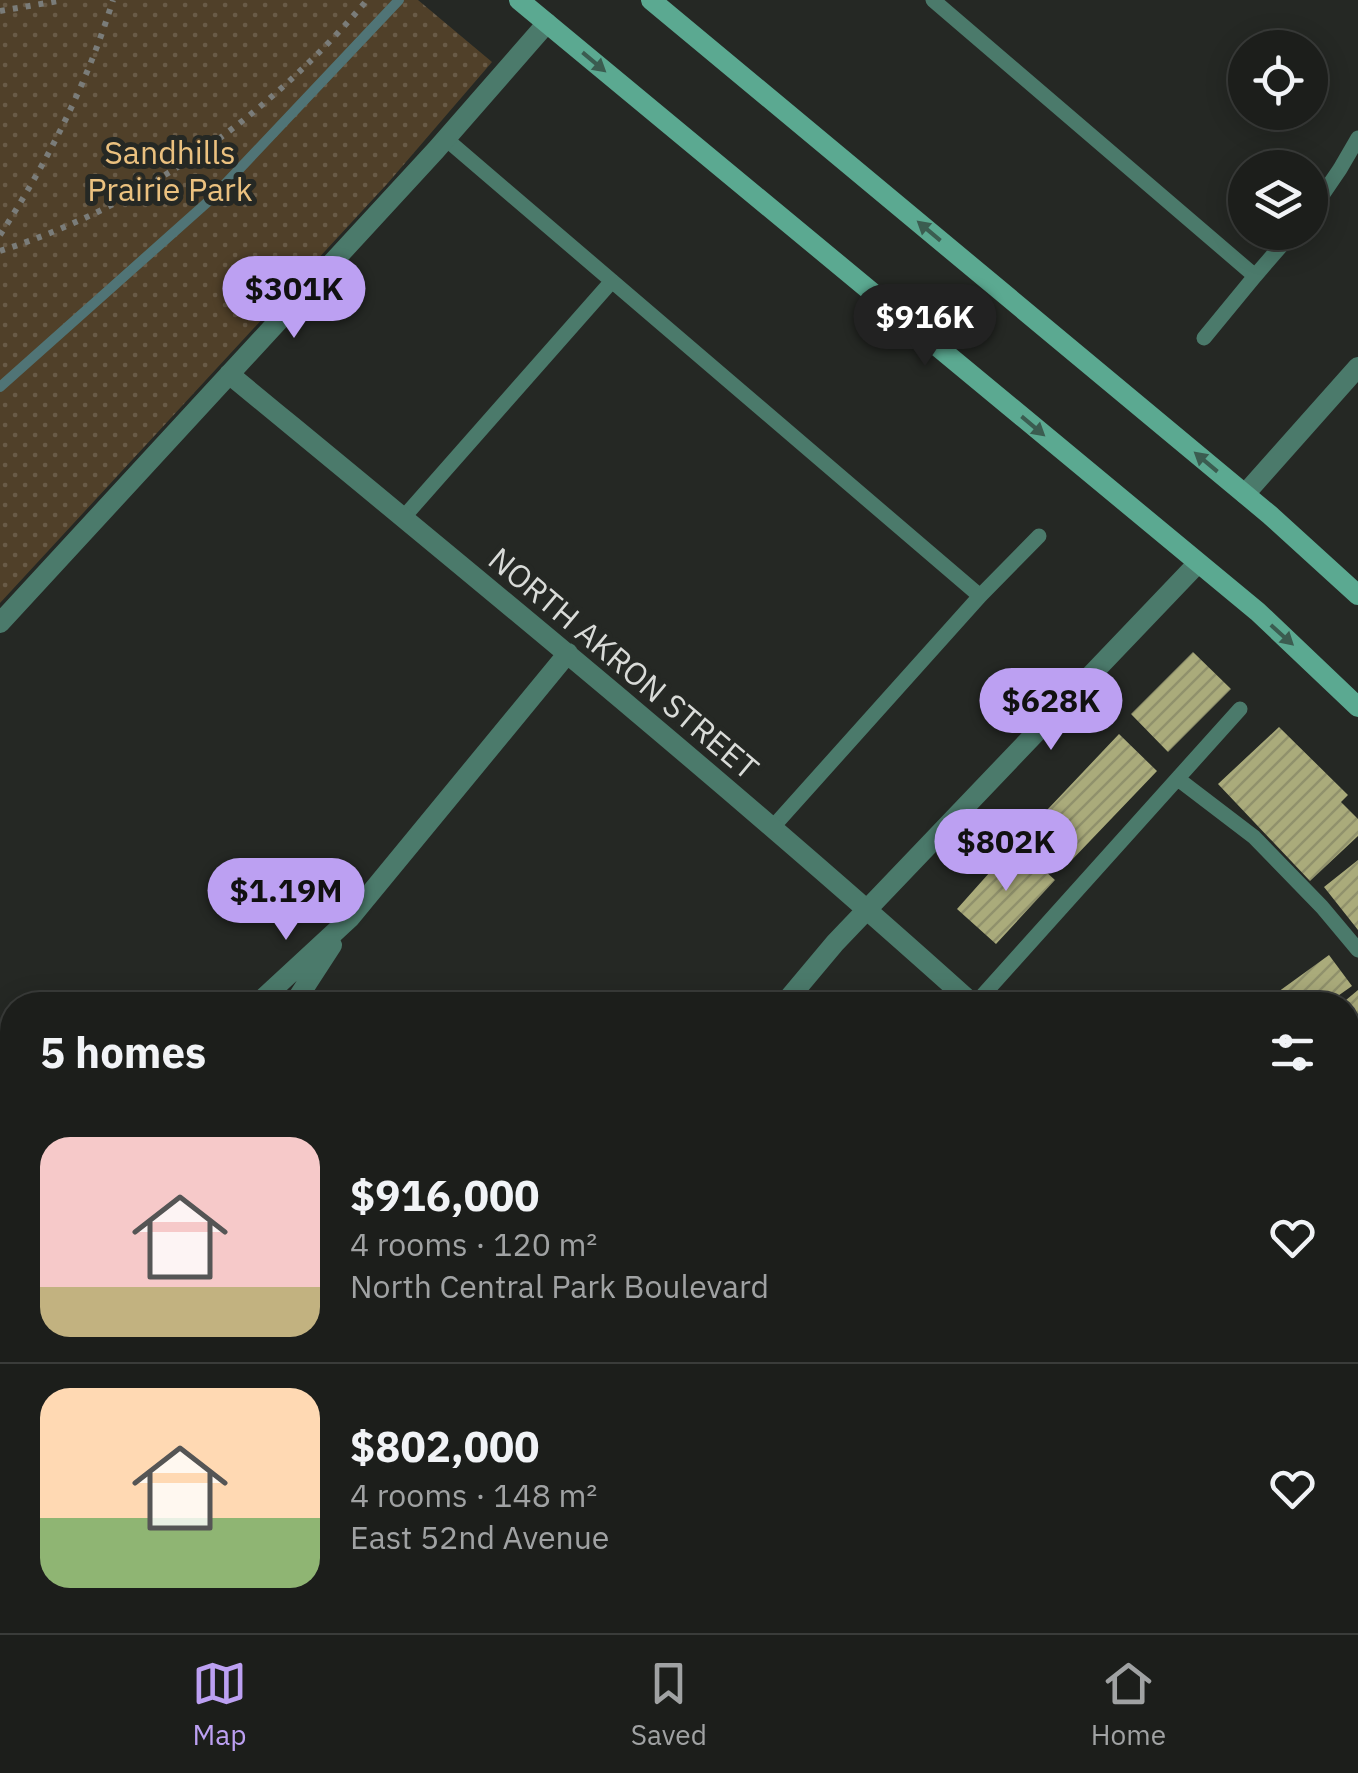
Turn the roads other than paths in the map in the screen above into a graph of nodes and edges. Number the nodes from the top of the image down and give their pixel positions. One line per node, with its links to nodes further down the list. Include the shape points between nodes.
1 (520, 0): 4 (main road)
2 (651, 0): 14 (main road, one-way to 2)
3 (933, 0): 9 (lane)
4 (547, 23): 6 (street); 17 (main road, one-way to 17)
5 (1358, 138): 7 (lane)
6 (446, 140): 10 (lane); 13 (street)
7 (1328, 187)
8 (1277, 250): 9 (lane)
9 (1255, 276): 11 (lane)
10 (612, 281): 15 (lane); 19 (lane)
11 (1204, 338)
12 (1358, 367): 14 (street)
13 (229, 374): 15 (street, NORTH AKRON STREET); 20 (street)
14 (1246, 494): 18 (main road)
15 (402, 518): 21 (street, NORTH AKRON STREET)
16 (1039, 536): 19 (lane)
17 (1198, 563): 22 (main road, one-way to 22); 26 (street)
18 (1358, 595)
19 (980, 596): 25 (lane)
20 (0, 623)
21 (568, 654): 25 (street, NORTH AKRON STREET); 27 (street)
22 (1358, 706)
23 (1240, 709): 24 (lane)
24 (1178, 779): 28 (lane, via 1254,837); 33 (lane)
25 (772, 828): 26 (street, NORTH AKRON STREET)
26 (868, 909): 31 (street); 32 (street, NORTH AKRON STREET)
27 (350, 918): 29 (street); 30 (street)
28 (1358, 950)
29 (270, 992)
30 (301, 992)
31 (795, 992)
32 (960, 992)
33 (986, 992)

